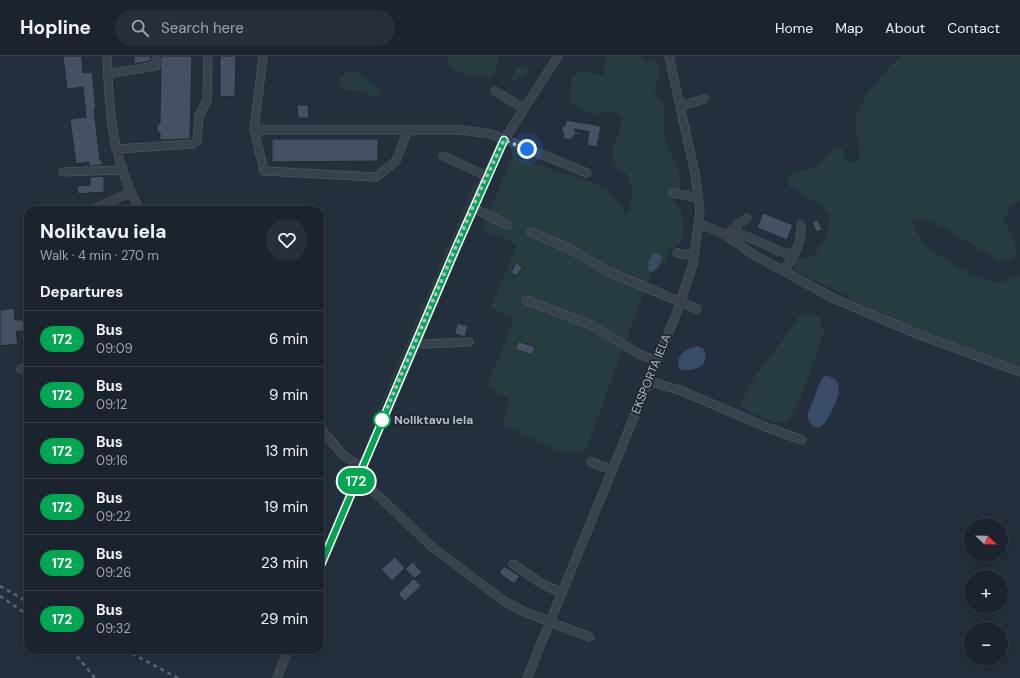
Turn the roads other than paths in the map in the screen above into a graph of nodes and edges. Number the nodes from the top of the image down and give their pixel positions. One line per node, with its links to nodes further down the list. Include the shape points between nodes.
1 (107, 56): 7 (street)
2 (208, 56): 15 (street, via 207,100 199,116 197,141 192,144)
3 (263, 56): 12 (street)
4 (558, 56): 11 (street)
5 (669, 56): 10 (street, EKSPORTA IELA)
6 (156, 59): 7 (street, via 156,66)
7 (108, 74): 15 (street, via 109,113)
8 (495, 91): 11 (street)
9 (704, 99): 10 (street)
10 (681, 106): 23 (street, EKSPORTA IELA)
11 (523, 108): 14 (street)
12 (254, 130): 13 (street); 13 (street, via 264,171 376,177 396,162)
13 (408, 130): 14 (street, via 462,130 491,134)
14 (504, 140): 19 (street); 20 (street)
15 (116, 148): 17 (street)
16 (443, 156): 20 (street)
17 (122, 168): 18 (street); 21 (street)
18 (63, 172)
19 (587, 173)
20 (487, 176): 26 (street)
21 (131, 192): 24 (street); 25 (street)
22 (673, 193): 23 (street)
23 (699, 198): 29 (street, EKSPORTA IELA)
24 (101, 206)
25 (138, 206)
26 (473, 208): 28 (street); 40 (street)
27 (747, 218): 32 (street)
28 (508, 225)
29 (699, 225): 32 (street); 35 (street, EKSPORTA IELA)
30 (801, 225): 34 (street)
31 (531, 232): 38 (street, via 570,249 607,271)
32 (730, 233): 34 (street); 36 (street, via 754,255)
33 (677, 253): 35 (street)
34 (794, 255): 36 (street)
35 (694, 256): 38 (street, EKSPORTA IELA)
36 (784, 271): 43 (street, via 874,316)
37 (526, 300): 42 (street, via 591,325 639,354)
38 (680, 302): 39 (street); 42 (street, EKSPORTA IELA)
39 (696, 309)
40 (416, 341): 41 (street, via 422,344); 48 (street)
41 (469, 342)
42 (657, 361): 44 (street, EKSPORTA IELA)
43 (1020, 372)
44 (649, 381): 46 (street, via 682,391); 49 (street, EKSPORTA IELA)
45 (324, 433): 48 (street, via 344,456)
46 (802, 440)
47 (591, 462): 49 (street)
48 (362, 466): 50 (street)
49 (612, 470): 53 (street, EKSPORTA IELA)
50 (356, 480): 51 (street); 54 (street, via 364,483 431,546 488,590 515,607)
51 (324, 557)
52 (512, 564): 53 (street, via 542,584)
53 (561, 592): 54 (street, EKSPORTA IELA)
54 (549, 622): 55 (street); 58 (street, EKSPORTA IELA)
55 (590, 637)
56 (286, 654): 57 (street)
57 (277, 678)
58 (526, 678)

